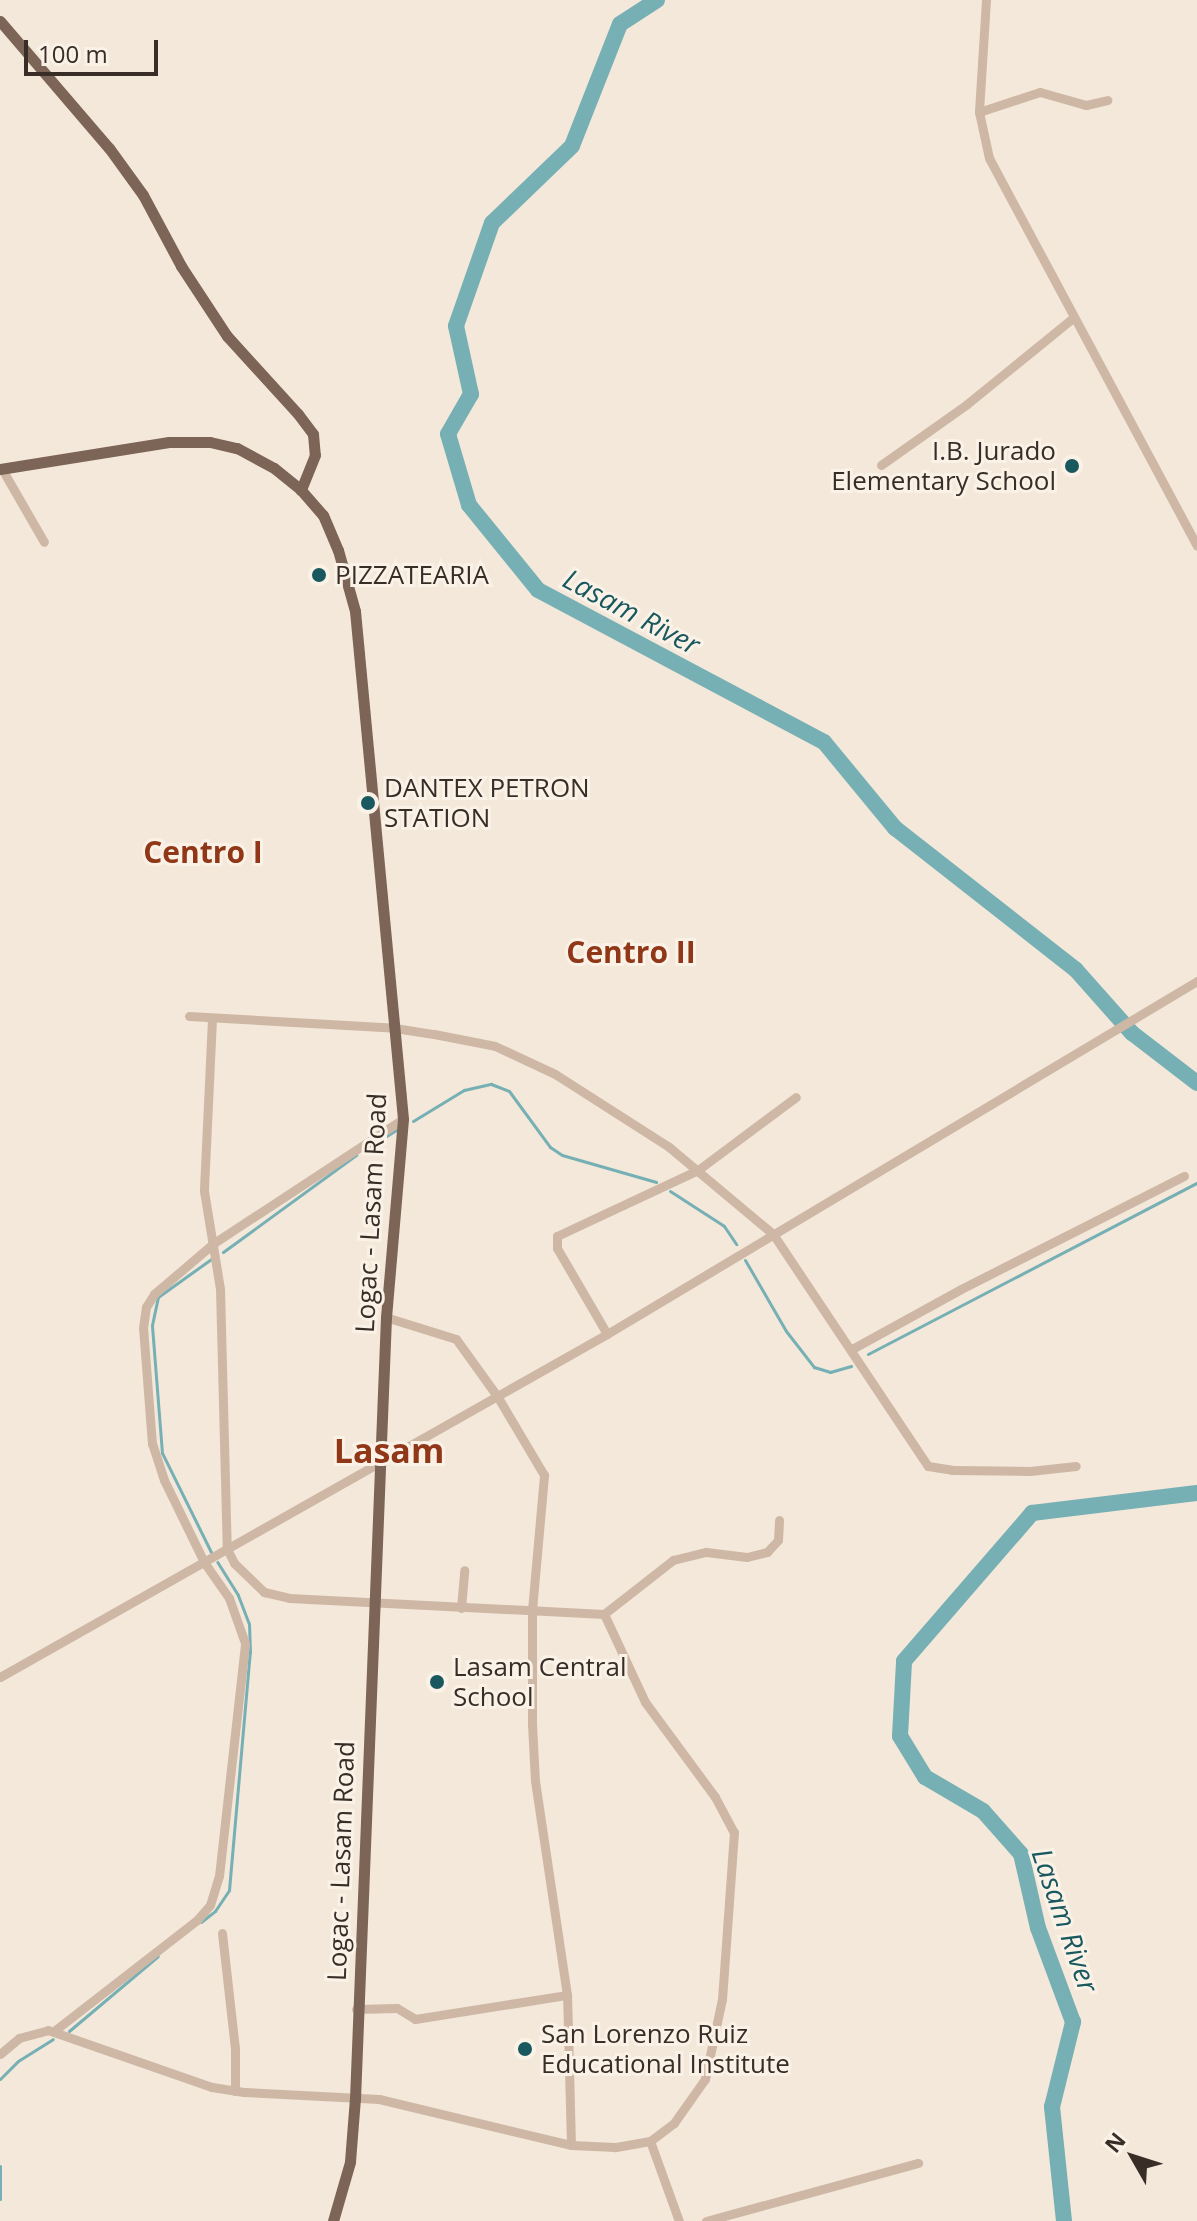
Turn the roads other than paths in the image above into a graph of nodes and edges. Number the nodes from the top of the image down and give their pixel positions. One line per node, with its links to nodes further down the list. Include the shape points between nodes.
1 (986, 0): 4 (street)
2 (0, 21): 8 (main road, via 109,148 227,336 313,434 315,455)
3 (1107, 100): 4 (street, via 1086,105 1040,92)
4 (979, 112): 5 (street, via 989,158)
5 (1073, 318): 6 (street); 10 (street)
6 (881, 465)
7 (1, 469): 8 (main road, Logac - Lasam Road, via 169,442 210,442 237,448); 9 (street)
8 (301, 490): 14 (main road, Logac - Lasam Road, via 323,515 355,611)
9 (44, 542)
10 (1197, 546)
11 (1197, 981): 19 (street)
12 (189, 1016): 13 (street)
13 (212, 1019): 14 (street); 20 (street, via 204,1191)
14 (395, 1028): 16 (main road, Logac - Lasam Road); 17 (street, via 495,1046 555,1074)
15 (796, 1097): 17 (street)
16 (403, 1119): 20 (street); 21 (main road, Logac - Lasam Road)
17 (698, 1170): 19 (street); 22 (street, via 557,1236 557,1248)
18 (1184, 1176): 23 (street)
19 (773, 1234): 22 (street); 23 (street)
20 (214, 1243): 28 (street, via 220,1289); 29 (street, via 154,1294 143,1328 152,1444)
21 (386, 1317): 24 (street, via 456,1339); 25 (main road, Logac - Lasam Road)
22 (607, 1334): 24 (street)
23 (852, 1349): 26 (street, via 928,1466 1030,1471)
24 (497, 1396): 25 (street); 33 (street, via 544,1475)
25 (381, 1461): 28 (street); 31 (main road, Logac - Lasam Road)
26 (1076, 1466)
27 (779, 1520): 34 (street, via 778,1540 767,1552 747,1557 706,1552 673,1560)
28 (227, 1549): 29 (street); 31 (street, via 247,1580 264,1592)
29 (204, 1562): 35 (street); 39 (street, via 229,1598 245,1643 214,1896 197,1920)
30 (464, 1570): 32 (street)
31 (372, 1604): 32 (street); 38 (main road, Logac - Lasam Road)
32 (461, 1608): 33 (street)
33 (532, 1610): 34 (street); 37 (street, via 535,1781)
34 (604, 1614): 43 (street, via 645,1702 715,1797 734,1832 715,2045 705,2079 690,2104)
35 (0, 1677)
36 (222, 1933): 41 (street)
37 (567, 1995): 38 (street, via 415,2019 397,2008); 44 (street)
38 (356, 2009): 42 (main road, Logac - Lasam Road)
39 (54, 2031): 40 (street, via 33,2031); 41 (street, via 179,2077)
40 (0, 2054)
41 (235, 2091): 42 (street)
42 (355, 2098): 44 (street, via 379,2099); 46 (main road, Logac - Lasam Road, via 350,2162)
43 (650, 2141): 44 (street, via 615,2147); 47 (street)
44 (571, 2145)
45 (918, 2163): 48 (street)
46 (333, 2221)
47 (679, 2221)
48 (706, 2221)

